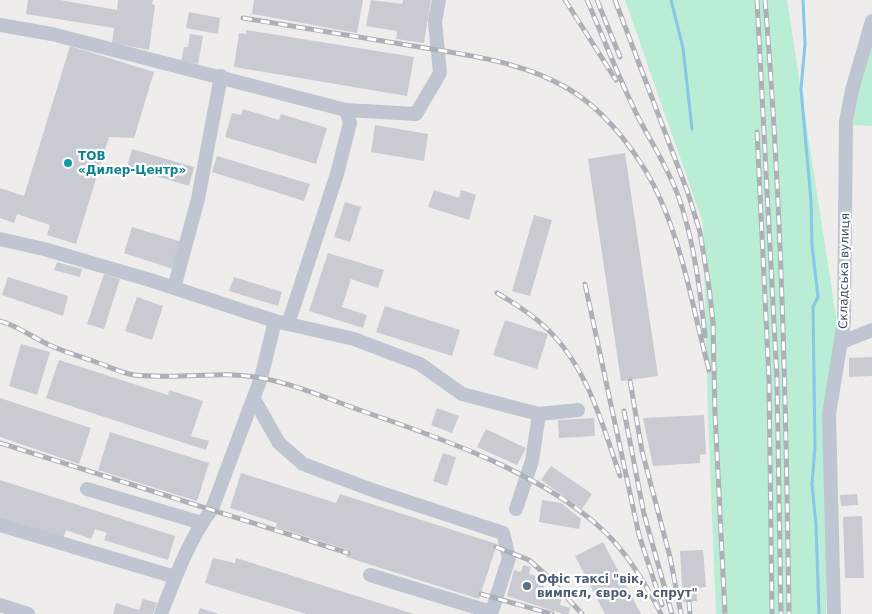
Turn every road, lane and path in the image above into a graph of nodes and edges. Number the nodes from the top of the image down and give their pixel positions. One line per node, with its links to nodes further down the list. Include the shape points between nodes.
1 (439, 0): 5 (street, via 436,20 440,73 416,114)
2 (872, 21): 10 (street, Складська вулиця, via 846,121)
3 (0, 25): 4 (street, via 52,34)
4 (221, 76): 5 (street); 7 (street, via 198,199)
5 (346, 110): 8 (street, via 350,123 337,174)
6 (0, 239): 7 (street)
7 (174, 288): 8 (street)
8 (281, 323): 11 (street); 13 (street, via 354,339 420,364 462,394)
9 (872, 330): 10 (street)
10 (842, 342): 24 (street, Складська вулиця, via 829,414)
11 (254, 399): 16 (street, via 212,509); 21 (street, via 279,444 303,464 504,533 509,558)
12 (578, 410): 13 (street)
13 (539, 414): 15 (street, via 532,461)
14 (87, 489): 16 (street)
15 (516, 509)
16 (202, 523): 19 (street)
17 (0, 525): 19 (street)
18 (370, 575): 21 (street)
19 (176, 577): 23 (street)
20 (0, 605): 22 (street)
21 (491, 613)
22 (28, 614)
23 (161, 614)
24 (834, 614)

